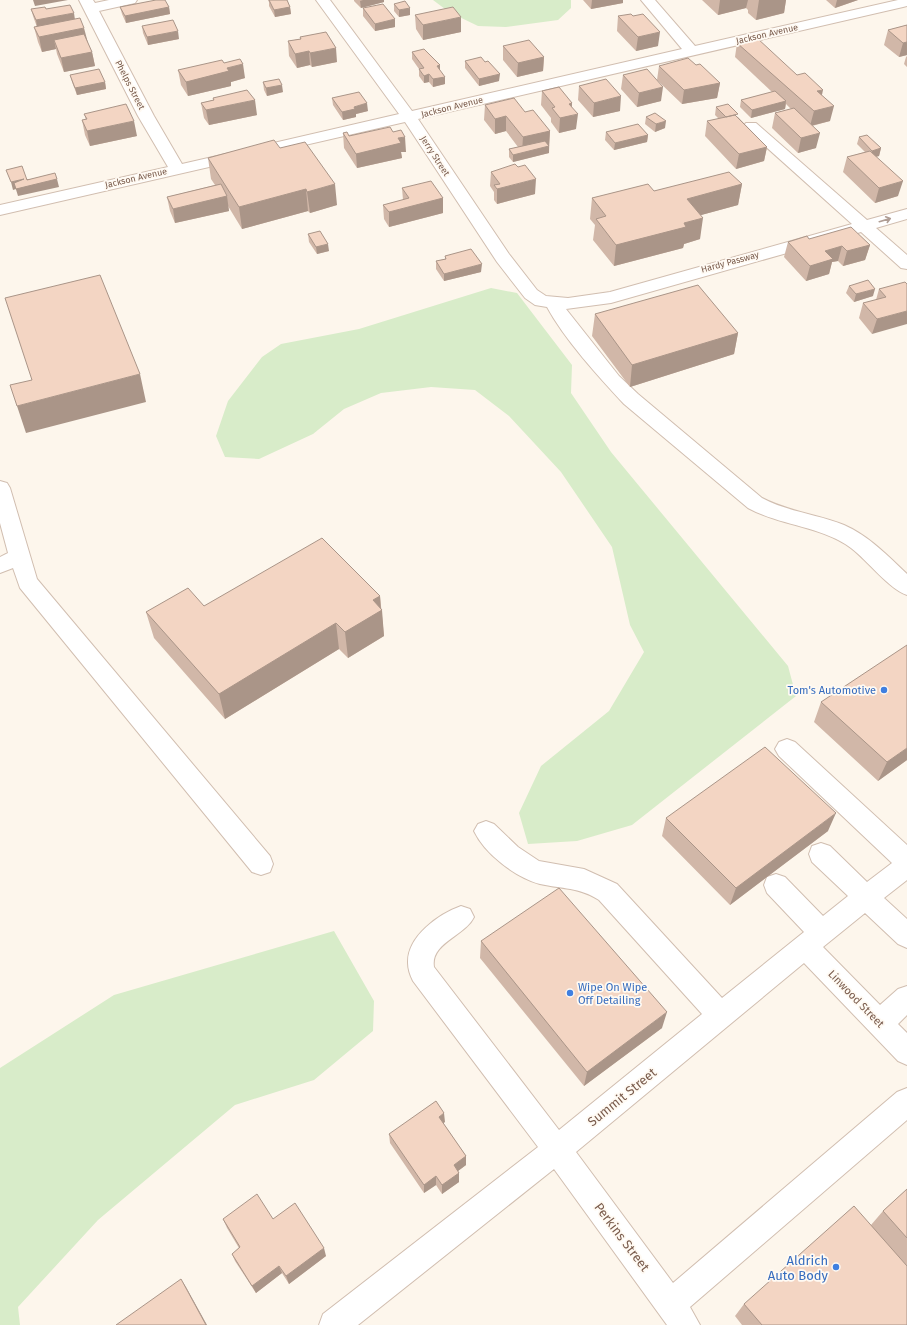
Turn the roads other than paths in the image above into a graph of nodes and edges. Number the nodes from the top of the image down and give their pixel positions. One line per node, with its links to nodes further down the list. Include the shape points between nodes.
1 (130, 0): 5 (street)
2 (323, 0): 7 (street, Jerry Street)
3 (648, 0): 6 (street)
4 (903, 3): 6 (street, Jackson Avenue)
5 (88, 4): 9 (street, Phelps Street, via 146,116)
6 (691, 51): 7 (street, Jackson Avenue)
7 (409, 117): 9 (street, Jackson Avenue); 14 (street, Jerry Street, via 503,258 531,294)
8 (751, 126): 12 (street)
9 (177, 168): 10 (street, Jackson Avenue)
10 (0, 210)
11 (907, 214): 12 (street, Hardy Passway, one-way to 11)
12 (863, 226): 13 (street); 14 (street, Hardy Passway, via 610,297 583,302)
13 (907, 264)
14 (553, 303): 17 (street, via 561,317 623,392 755,503 773,513 829,527 848,536)
15 (0, 488): 16 (street)
16 (10, 561): 22 (street)
17 (907, 587)
18 (787, 749): 21 (street)
19 (486, 831): 30 (street, via 518,862 527,867 539,872 586,880 608,892)
20 (821, 854): 25 (street)
21 (907, 861)
22 (261, 864)
23 (907, 866): 25 (street, Summit Street)
24 (776, 885): 28 (street, Linwood Street)
25 (866, 898): 27 (street); 28 (street, Summit Street)
26 (461, 917): 34 (street, Perkins Street, via 428,942 421,953 419,963 422,972)
27 (907, 936)
28 (814, 940): 30 (street, Summit Street); 31 (street, Linwood Street)
29 (907, 998): 31 (street)
30 (721, 1016): 34 (street, Summit Street)
31 (879, 1023): 32 (street, Linwood Street)
32 (907, 1052)
33 (907, 1102): 35 (street)
34 (557, 1150): 35 (street, Perkins Street); 36 (street, Summit Street)
35 (678, 1314)
36 (334, 1325)

